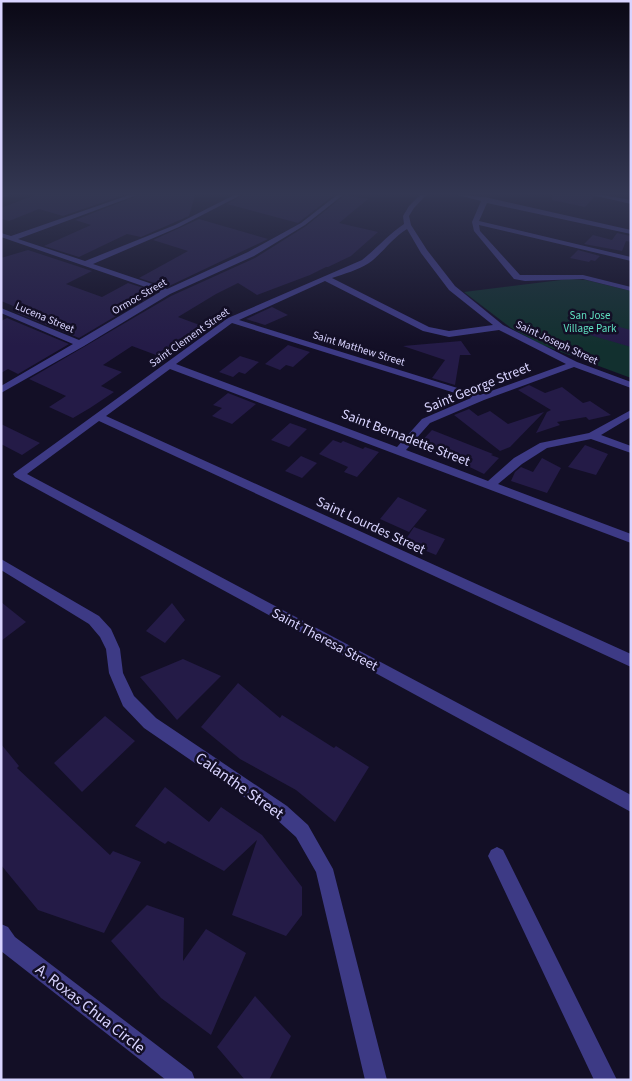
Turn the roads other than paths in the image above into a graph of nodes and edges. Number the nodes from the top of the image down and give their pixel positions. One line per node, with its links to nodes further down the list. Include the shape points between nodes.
1 (34, 245): 9 (street)
2 (130, 245): 9 (street)
3 (267, 245): 12 (street, Ormoc Street)
4 (384, 245): 10 (street, Saint Clement Street, via 365,262)
5 (420, 245): 15 (street, Saint Joseph Street, via 452,288)
6 (490, 245): 11 (street, via 521,279 583,277)
7 (577, 245): 8 (street)
8 (631, 258)
9 (86, 264): 12 (street)
10 (325, 278): 14 (street, Saint Clement Street); 15 (street, via 426,330 449,334)
11 (631, 289)
12 (167, 292): 16 (street, Ormoc Street)
13 (1, 310): 16 (street, Lucena Street)
14 (231, 320): 18 (street, Saint Clement Street); 21 (street, Saint Matthew Street)
15 (500, 327): 17 (street, Saint Joseph Street)
16 (81, 344): 20 (street, Ormoc Street)
17 (574, 364): 19 (street, Saint Joseph Street); 21 (street, Saint George Street)
18 (169, 365): 23 (street, Saint Clement Street); 25 (street, Saint Bernadette Street)
19 (631, 385)
20 (1, 390)
21 (480, 398): 25 (street, Saint George Street, via 426,421)
22 (631, 413): 24 (street)
23 (98, 416): 27 (street, Saint Clement Street); 31 (street, Saint Lourdes Street)
24 (592, 436): 26 (street); 28 (street, via 544,446 518,461)
25 (400, 450): 28 (street, Saint Bernadette Street)
26 (631, 450)
27 (19, 474): 32 (street, Saint Theresa Street)
28 (490, 484): 29 (street, Saint Bernadette Street)
29 (631, 539)
30 (1, 564): 36 (street, Calanthe Street, via 94,620 106,633 113,649 116,673 128,701 150,723 281,812 302,831 324,869)
31 (631, 661)
32 (631, 804)
33 (497, 856): 37 (street)
34 (4, 943): 35 (street, A. Roxas Chua Circle)
35 (184, 1080)
36 (376, 1080)
37 (606, 1080)

